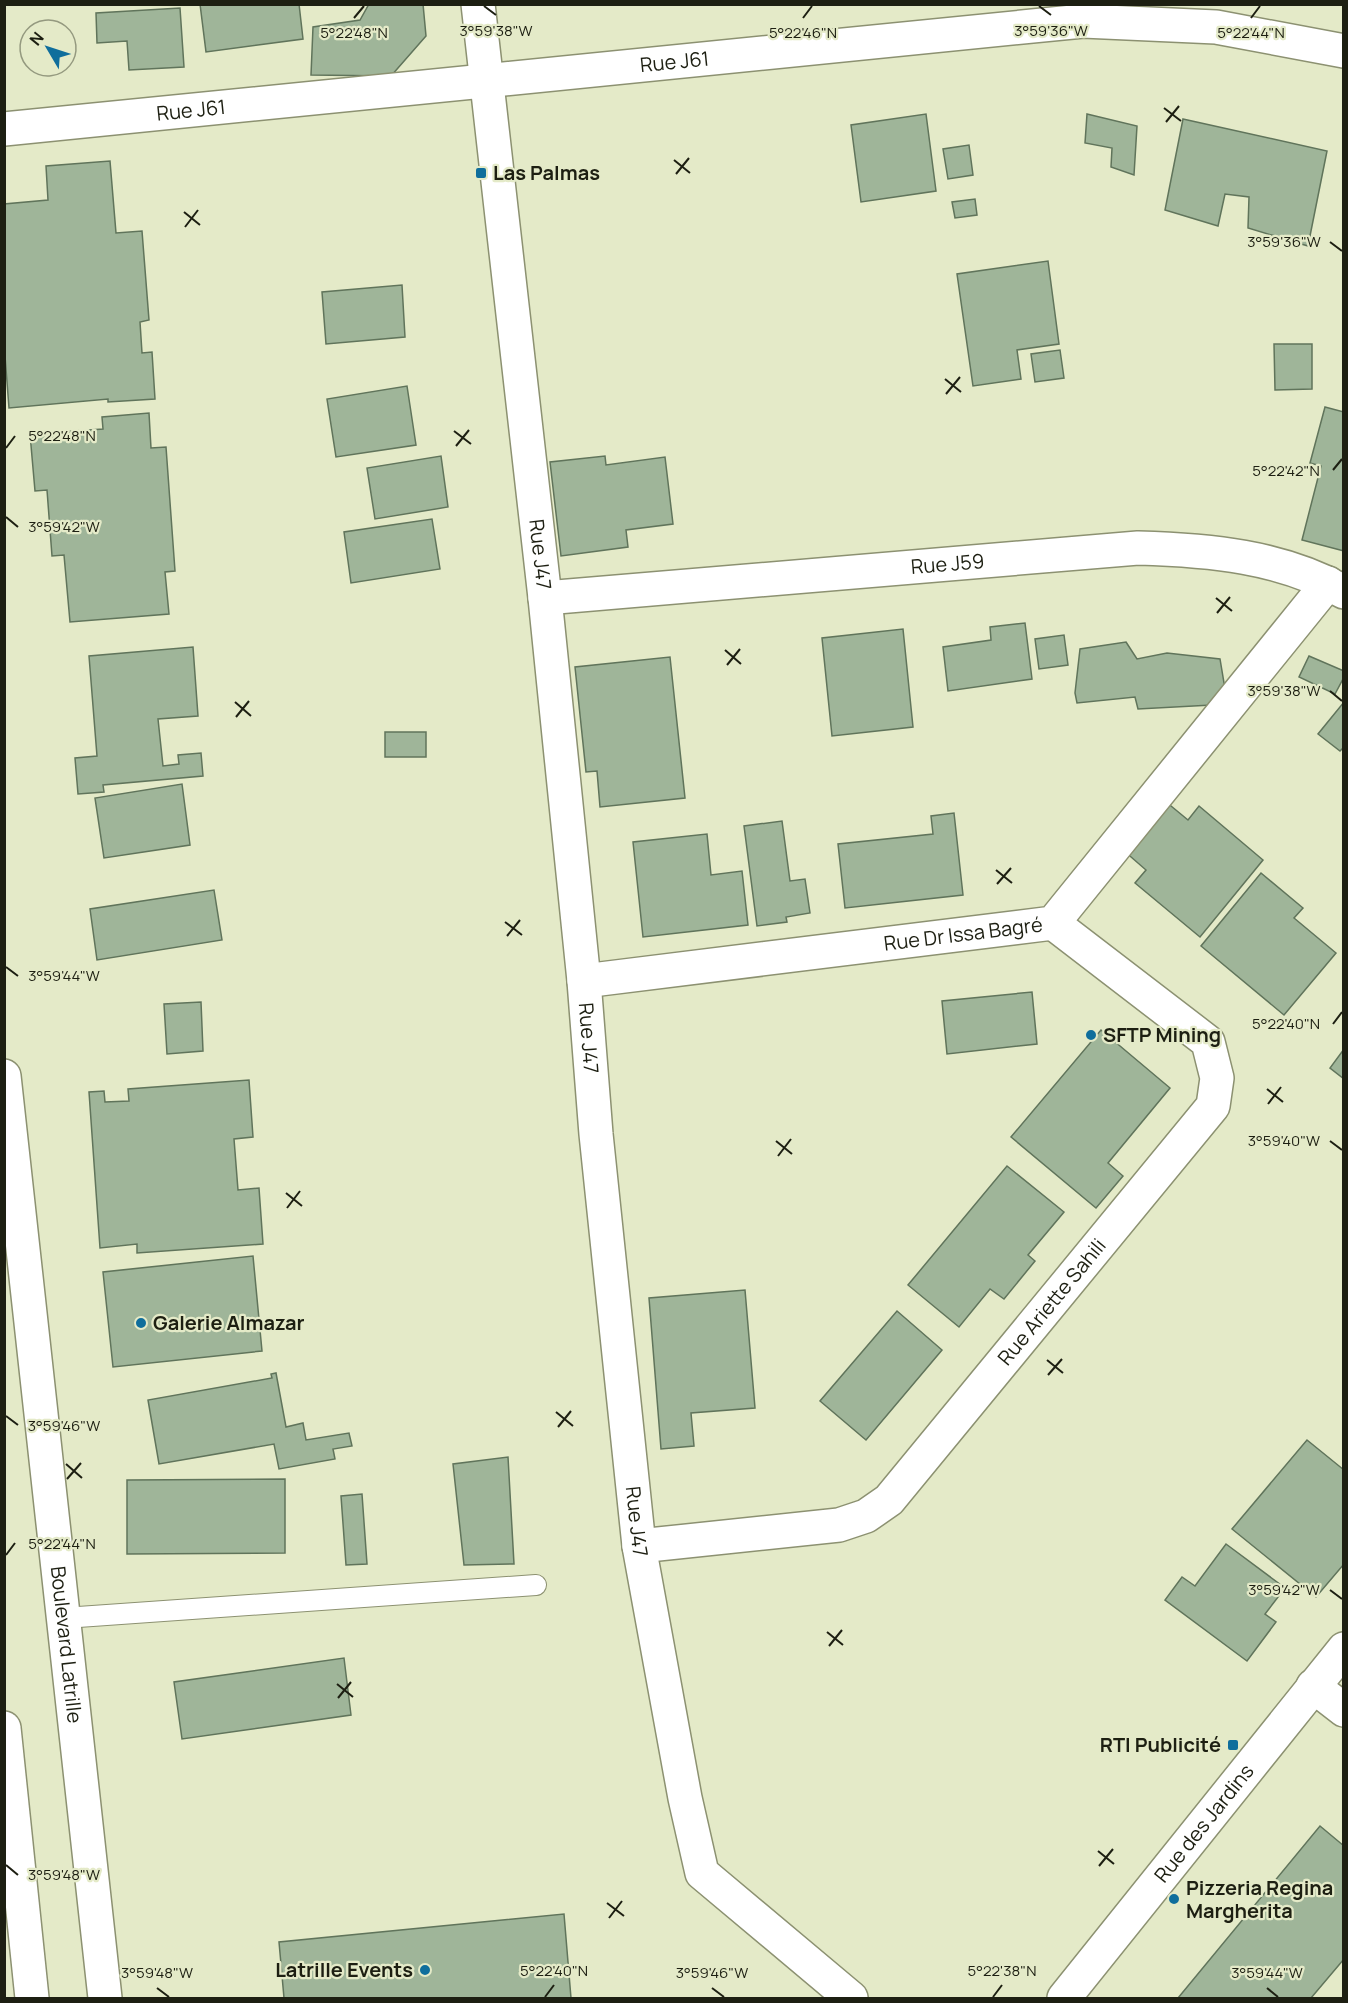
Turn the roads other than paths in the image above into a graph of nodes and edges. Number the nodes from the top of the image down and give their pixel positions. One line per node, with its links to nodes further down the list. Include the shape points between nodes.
1 (478, 4): 3 (street, Rue J47)
2 (1344, 51): 3 (street, Rue J61, via 1216,27 1083,21)
3 (486, 81): 4 (street, Rue J61); 6 (street, Rue J47)
4 (4, 129)
5 (1336, 588): 6 (street, Rue J59, via 1261,560 1194,549 1138,548); 7 (street, Rue Dr Issa Bagré)
6 (545, 598): 8 (street, Rue J47)
7 (1053, 923): 8 (street, Rue Dr Issa Bagré); 10 (street, Rue Ariette Sahili, via 1208,1042 1217,1078 1212,1106 889,1500 866,1516 839,1525)
8 (584, 981): 10 (street, Rue J47)
9 (4, 1076): 12 (street, Boulevard Latrille)
10 (639, 1546): 19 (street, Rue J47, via 702,1872)
11 (536, 1585): 12 (lane)
12 (64, 1618): 18 (street, Boulevard Latrille)
13 (1344, 1649): 14 (street, Rue des Jardins)
14 (1313, 1686): 15 (street); 20 (street, Rue des Jardins)
15 (1344, 1710)
16 (4, 1728): 17 (street)
17 (33, 1998)
18 (105, 1998)
19 (851, 1998)
20 (1064, 1998)

